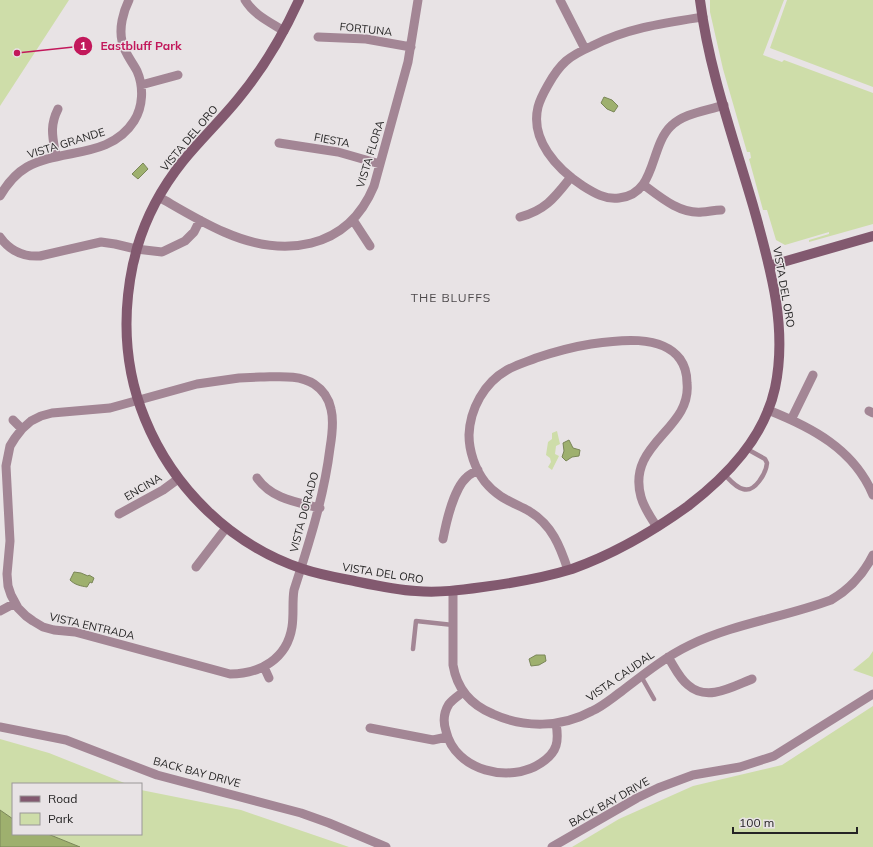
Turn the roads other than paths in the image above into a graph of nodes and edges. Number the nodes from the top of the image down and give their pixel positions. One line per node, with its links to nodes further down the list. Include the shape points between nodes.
1 (129, 0): 13 (street, VISTA GRANDE, via 122,18 121,36)
2 (245, 0): 8 (street, via 262,18)
3 (299, 0): 8 (street, VISTA DEL ORO)
4 (418, 0): 10 (street, VISTA FLORA)
5 (560, 0): 11 (street)
6 (700, 0): 7 (street, VISTA DEL ORO)
7 (702, 17): 11 (street, via 641,27 612,36); 14 (street, VISTA DEL ORO)
8 (284, 30): 22 (street, VISTA DEL ORO, via 250,84 184,160)
9 (318, 37): 10 (street, FORTUNA, via 366,39)
10 (411, 47): 18 (street, VISTA FLORA)
11 (585, 49): 19 (street, via 566,60 553,76 541,96 537,116 539,136 545,149)
12 (178, 75): 13 (street)
13 (141, 85): 17 (street, VISTA GRANDE, via 138,114 122,136 107,145)
14 (724, 106): 20 (street, via 686,117 670,126 659,144); 31 (street, VISTA DEL ORO)
15 (58, 108): 17 (street, via 52,126)
16 (279, 143): 18 (street, FIESTA, via 338,152)
17 (56, 158): 21 (street, VISTA GRANDE, via 36,163 18,173 6,185)
18 (380, 164): 26 (street, VISTA FLORA, via 369,199)
19 (571, 178): 20 (street, via 591,191 611,198 629,196); 24 (street, via 540,210)
20 (644, 185): 23 (street, via 672,204 686,210 700,213)
21 (0, 196)
22 (159, 197): 25 (street, VISTA FLORA); 30 (street, VISTA DEL ORO)
23 (720, 210)
24 (520, 217)
25 (200, 220): 26 (street, VISTA FLORA, via 240,238 291,246 305,245 331,236); 30 (street, via 194,232 185,241 162,252)
26 (353, 220): 29 (street)
27 (0, 237): 30 (street, via 12,250 31,256 101,242)
28 (873, 237): 31 (street)
29 (370, 246)
30 (136, 249): 33 (street, VISTA DEL ORO, via 126,313 130,364)
31 (769, 266): 34 (street, VISTA DEL ORO, via 780,336 775,388)
32 (813, 375): 36 (street)
33 (138, 400): 37 (street, VISTA ENTRADA, via 110,408 52,413 36,419); 42 (street, VISTA DEL ORO, via 155,441); 44 (street, VISTA DORADO, via 197,384 239,378 296,378 314,384 328,399 332,415 328,464)
34 (768, 410): 36 (street); 38 (street, VISTA DEL ORO)
35 (13, 420): 37 (street)
36 (792, 420): 43 (street, via 824,437 850,459 861,471)
37 (22, 429): 54 (street, VISTA ENTRADA, via 10,446 6,466 10,541 7,574 8,586)
38 (746, 448): 40 (street, VISTA DEL ORO); 40 (lane, via 767,463 759,482 744,490)
39 (478, 470): 47 (street, via 469,440 471,417 480,396 505,371 554,352 582,345 625,341 660,344 680,359 687,376 688,387 683,409 647,454 640,473 641,497); 48 (street, via 466,477 461,484 450,510); 52 (street, via 500,497 528,511 547,526 560,545)
40 (725, 475): 47 (street, VISTA DEL ORO)
41 (257, 478): 44 (street, via 274,494 284,499)
42 (178, 479): 45 (street, ENCINA); 46 (street, VISTA DEL ORO)
43 (873, 495)
44 (320, 508): 51 (street, VISTA DORADO)
45 (119, 514)
46 (226, 528): 50 (street); 51 (street, VISTA DEL ORO, via 262,551)
47 (657, 528): 52 (street, VISTA DEL ORO, via 605,556)
48 (443, 539)
49 (873, 555): 58 (street, VISTA CAUDAL, via 861,576 831,600 712,636)
50 (196, 567)
51 (301, 568): 53 (street, VISTA DEL ORO, via 386,587 417,591); 59 (street, VISTA ENTRADA, via 292,598 293,619 290,636 280,654)
52 (568, 570): 53 (street, VISTA DEL ORO, via 524,581)
53 (453, 591): 56 (street, VISTA CAUDAL)
54 (15, 603): 55 (street); 59 (street, VISTA ENTRADA, via 33,621 54,630 75,632 230,674 253,672)
55 (0, 611)
56 (453, 625): 57 (lane, via 416,620); 63 (street, VISTA CAUDAL, via 454,674)
57 (413, 649)
58 (668, 657): 60 (street, VISTA CAUDAL); 62 (street, via 682,678 695,690 719,692)
59 (264, 667): 61 (street)
60 (641, 676): 65 (lane); 66 (street, VISTA CAUDAL, via 592,712)
61 (270, 678)
62 (752, 679)
63 (463, 692): 66 (street, VISTA CAUDAL, via 477,706 514,722); 69 (street, via 453,700 446,712)
64 (873, 694): 71 (street, BACK BAY DRIVE, via 774,756 745,766 693,775 658,788)
65 (654, 699)
66 (556, 723): 69 (street, via 558,738 553,753 536,766 514,773 487,771 477,767 458,753)
67 (0, 726): 70 (street, BACK BAY DRIVE, via 66,740 157,775 301,813)
68 (370, 728): 69 (street, via 433,740)
69 (447, 737)
70 (386, 847)
71 (552, 847)

